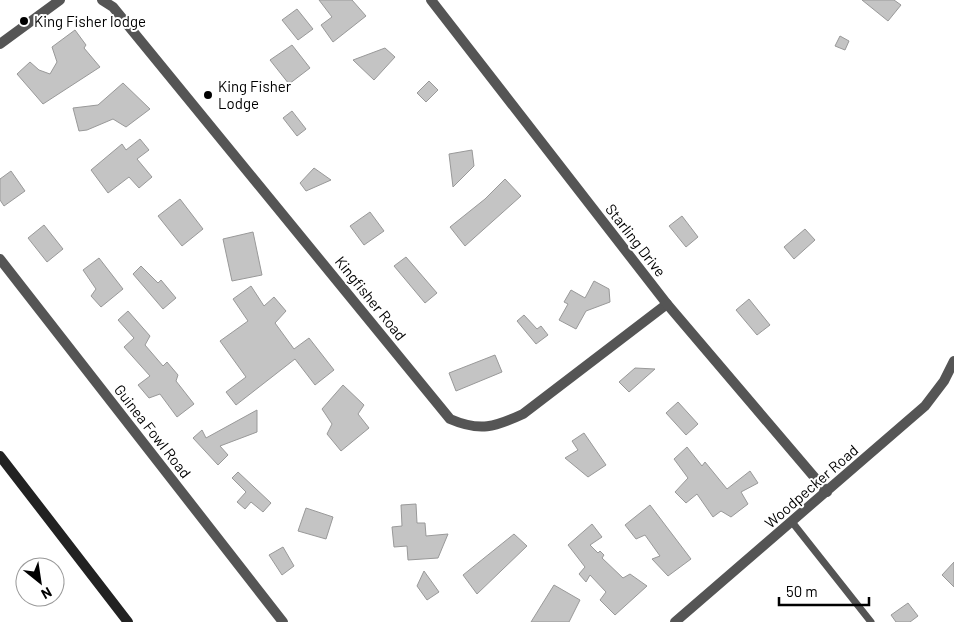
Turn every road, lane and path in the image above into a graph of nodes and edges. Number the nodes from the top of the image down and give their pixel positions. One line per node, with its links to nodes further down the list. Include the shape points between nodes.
1 (60, 0): 4 (street)
2 (102, 0): 6 (street, Kingfisher Road, via 113,7 450,419 484,428 523,414)
3 (431, 0): 6 (street, Starling Drive)
4 (0, 44)
5 (0, 259): 12 (street, Guinea Fowl Road)
6 (667, 304): 9 (street, Starling Drive)
7 (954, 361): 9 (street, Woodpecker Road, via 925,406)
8 (0, 456): 11 (street)
9 (827, 492): 10 (street, Woodpecker Road)
10 (792, 522): 13 (street, Woodpecker Road); 14 (lane)
11 (128, 622)
12 (283, 622)
13 (674, 622)
14 (871, 622)

